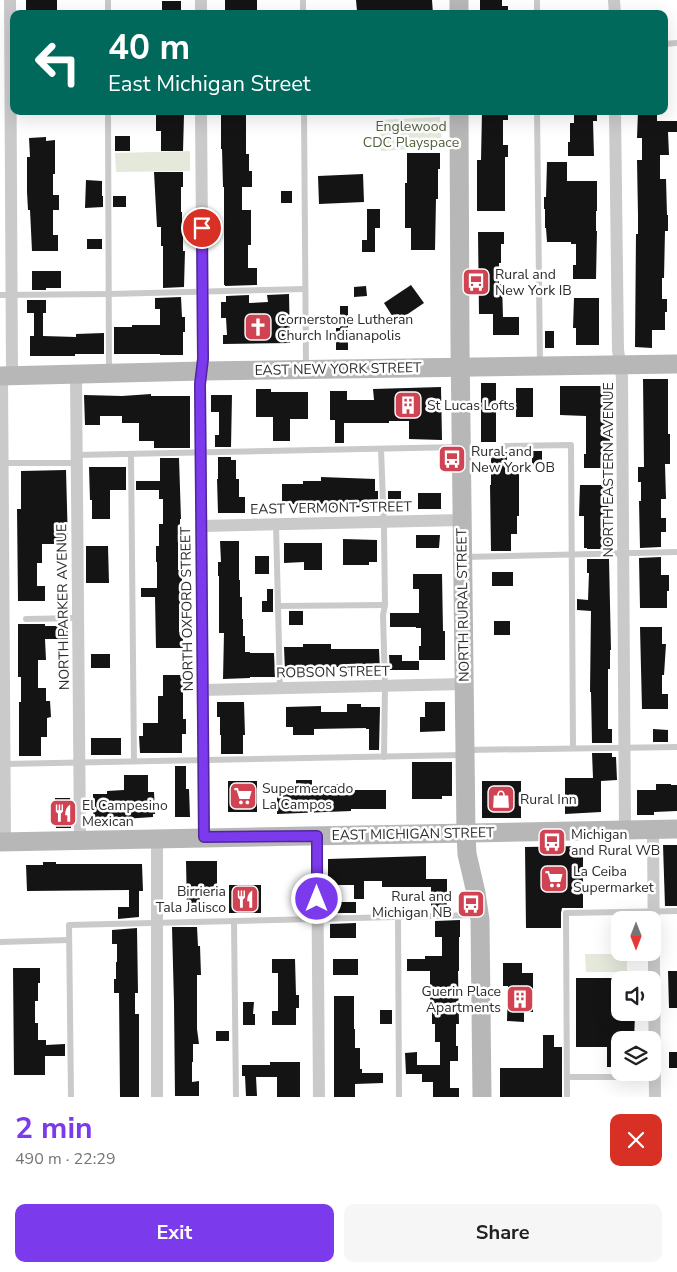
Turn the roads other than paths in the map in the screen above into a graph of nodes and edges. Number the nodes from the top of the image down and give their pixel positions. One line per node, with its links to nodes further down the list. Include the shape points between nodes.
1 (10, 0): 11 (street)
2 (108, 115): 10 (lane)
3 (201, 115): 9 (street, NORTH OXFORD STREET)
4 (304, 115): 8 (lane)
5 (459, 115): 15 (main road, NORTH RURAL STREET)
6 (537, 115): 14 (lane)
7 (615, 115): 12 (street, NORTH EASTERN AVENUE)
8 (305, 289): 9 (lane); 16 (lane)
9 (203, 292): 10 (lane); 17 (street, NORTH OXFORD STREET)
10 (109, 294): 11 (lane); 18 (lane)
11 (6, 295): 20 (street)
12 (620, 364): 13 (main road, EAST NEW YORK STREET); 14 (main road, EAST NEW YORK STREET); 33 (street, NORTH EASTERN AVENUE)
13 (677, 364)
14 (540, 365): 15 (main road, EAST NEW YORK STREET)
15 (461, 367): 16 (main road, EAST NEW YORK STREET); 22 (main road, NORTH RURAL STREET)
16 (306, 370): 17 (main road, EAST NEW YORK STREET)
17 (202, 371): 18 (main road, EAST NEW YORK STREET); 24 (street, NORTH OXFORD STREET)
18 (109, 373): 19 (main road, EAST NEW YORK STREET)
19 (76, 374): 20 (main road, EAST NEW YORK STREET); 26 (street, NORTH PARKER AVENUE)
20 (4, 376): 27 (street)
21 (506, 446): 34 (lane, via 571,446)
22 (462, 447): 23 (lane); 28 (main road, NORTH RURAL STREET)
23 (381, 449): 24 (lane); 29 (lane)
24 (201, 453): 25 (lane); 31 (street, NORTH OXFORD STREET)
25 (131, 454): 26 (lane); 50 (lane)
26 (76, 459): 27 (lane); 39 (street, NORTH PARKER AVENUE)
27 (2, 464): 52 (street)
28 (462, 520): 29 (street, EAST VERMONT STREET); 35 (main road, NORTH RURAL STREET)
29 (384, 521): 30 (street, EAST VERMONT STREET); 36 (lane)
30 (276, 524): 31 (street, EAST VERMONT STREET); 37 (lane)
31 (201, 526): 43 (street, NORTH OXFORD STREET)
32 (677, 552): 33 (lane)
33 (623, 553): 34 (lane); 44 (street, NORTH EASTERN AVENUE)
34 (573, 555): 35 (lane); 46 (lane)
35 (463, 557): 40 (main road, NORTH RURAL STREET)
36 (385, 605): 37 (lane); 41 (lane)
37 (278, 606): 42 (lane)
38 (26, 618): 39 (lane)
39 (78, 618): 51 (street, NORTH PARKER AVENUE)
40 (464, 684): 41 (street, ROBSON STREET); 47 (main road, NORTH RURAL STREET)
41 (385, 686): 42 (street, ROBSON STREET); 48 (lane)
42 (280, 688): 43 (street, ROBSON STREET)
43 (203, 690): 49 (street, NORTH OXFORD STREET)
44 (624, 747): 45 (lane); 46 (lane); 53 (street, NORTH EASTERN AVENUE)
45 (677, 747)
46 (573, 748): 47 (lane)
47 (465, 753): 48 (lane); 56 (main road, NORTH RURAL STREET)
48 (384, 757): 49 (lane)
49 (204, 760): 50 (lane); 58 (street, NORTH OXFORD STREET)
50 (134, 761): 51 (lane)
51 (80, 762): 52 (lane); 60 (street, NORTH PARKER AVENUE)
52 (2, 764): 61 (street)
53 (625, 829): 54 (main road, EAST MICHIGAN STREET); 56 (main road, EAST MICHIGAN STREET)
54 (653, 829): 55 (main road, EAST MICHIGAN STREET); 62 (street)
55 (677, 829)
56 (466, 833): 57 (main road, EAST MICHIGAN STREET); 66 (main road, NORTH RURAL STREET)
57 (317, 836): 58 (main road, EAST MICHIGAN STREET); 68 (street)
58 (204, 837): 59 (main road, EAST MICHIGAN STREET)
59 (157, 838): 60 (main road, EAST MICHIGAN STREET); 70 (street)
60 (80, 840): 61 (main road, EAST MICHIGAN STREET)
61 (2, 842)
62 (653, 911)
63 (677, 911): 65 (lane)
64 (611, 912): 75 (lane, via 566,913)
65 (661, 912)
66 (480, 915): 67 (lane); 83 (main road, NORTH RURAL STREET)
67 (398, 917): 68 (lane); 82 (lane)
68 (318, 919): 69 (lane); 81 (street)
69 (234, 921): 70 (lane); 80 (lane)
70 (157, 923): 71 (lane, via 69,925); 79 (street)
71 (69, 940): 72 (lane); 78 (lane)
72 (0, 942)
73 (653, 961): 74 (street)
74 (654, 1031)
75 (567, 1077): 76 (lane); 84 (lane)
76 (611, 1077)
77 (654, 1081): 85 (street)
78 (72, 1097)
79 (157, 1097)
80 (236, 1097)
81 (318, 1097)
82 (399, 1097)
83 (482, 1097)
84 (567, 1097)
85 (655, 1097)

